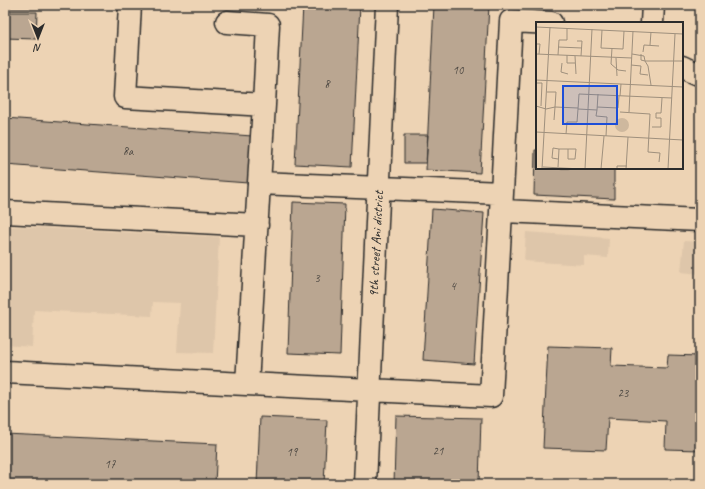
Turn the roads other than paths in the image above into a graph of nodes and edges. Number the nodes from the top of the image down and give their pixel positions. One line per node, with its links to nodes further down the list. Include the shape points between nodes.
1 (130, 5): 7 (street, via 125,97)
2 (387, 5): 9 (street, 9th street Ani district)
3 (653, 5): 6 (street)
4 (227, 22): 7 (street, via 268,25)
5 (536, 22): 10 (street, via 511,21)
6 (652, 22)
7 (264, 105): 8 (street)
8 (260, 183): 9 (street); 13 (street)
9 (379, 188): 10 (street); 16 (street, 9th street Ani district)
10 (502, 202): 12 (street); 16 (street, via 491,396)
11 (5, 212): 13 (street)
12 (700, 220)
13 (257, 225): 15 (street)
14 (5, 372): 15 (street)
15 (247, 384): 16 (street)
16 (370, 390): 17 (street, 9th street Ani district)
17 (366, 484)

